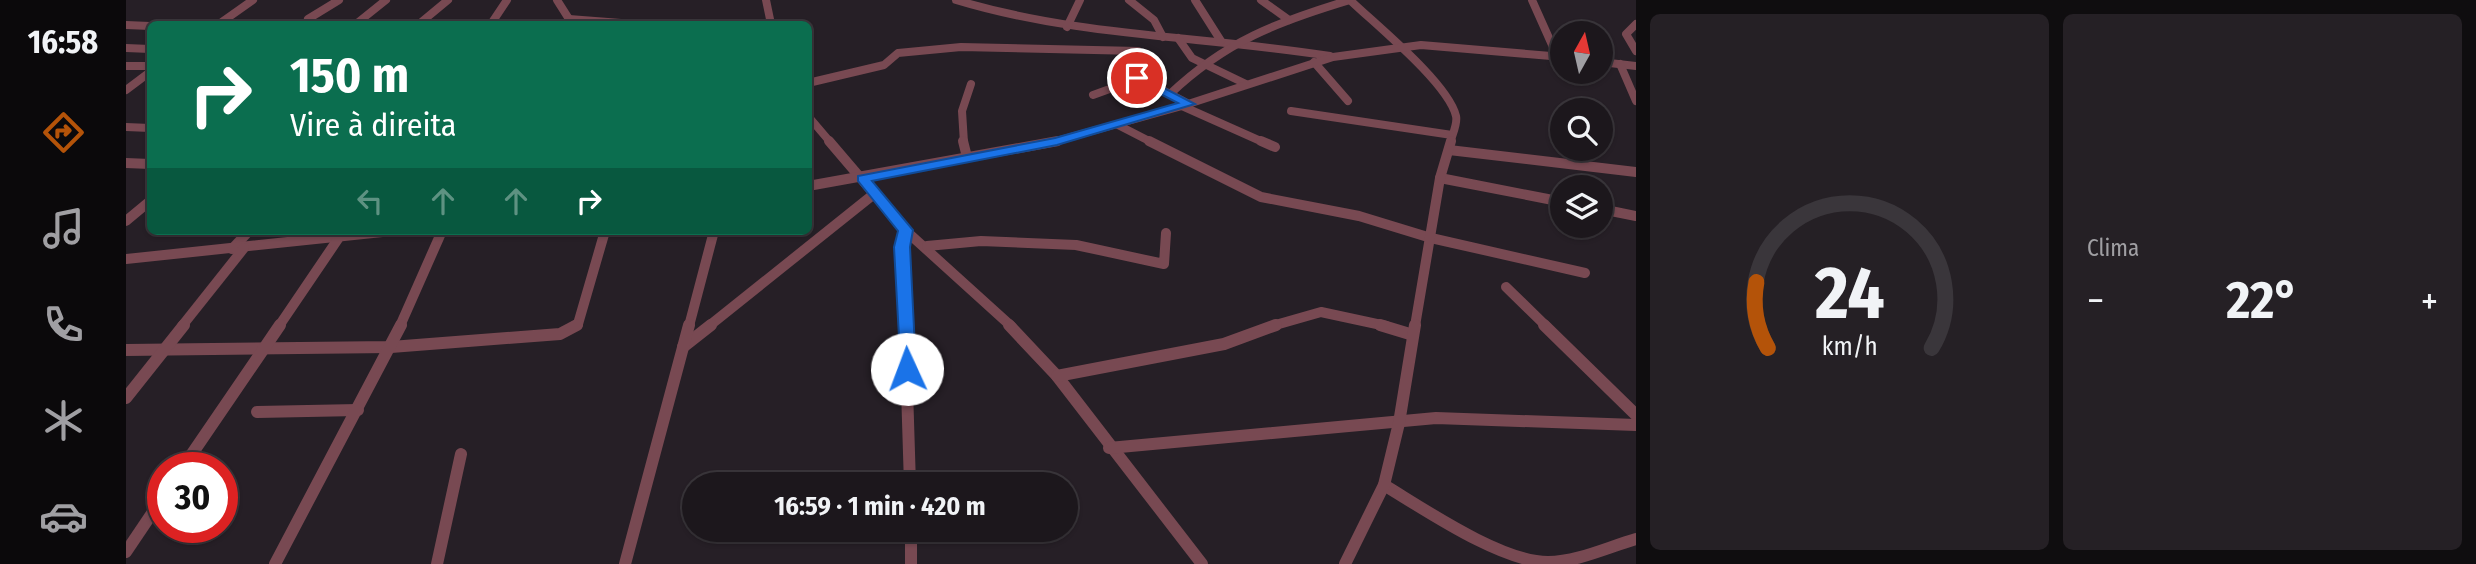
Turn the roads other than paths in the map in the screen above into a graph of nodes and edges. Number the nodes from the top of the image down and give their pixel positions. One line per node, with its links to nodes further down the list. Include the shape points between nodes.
1 (253, 0): 19 (street)
2 (339, 0): 17 (street)
3 (386, 0): 20 (street)
4 (448, 0): 21 (street)
5 (507, 0): 22 (street)
6 (558, 0): 23 (street)
7 (766, 0): 24 (street)
8 (956, 0): 16 (street)
9 (991, 0): 16 (street)
10 (1080, 0): 28 (street)
11 (1129, 0): 29 (street, via 1154,20)
12 (1195, 0): 32 (street)
13 (1261, 0): 18 (street)
14 (1350, 0): 18 (street); 34 (street)
15 (1532, 0): 30 (street)
16 (981, 7): 28 (street)
17 (309, 19)
18 (1289, 20): 33 (street)
19 (223, 21)
20 (360, 21)
21 (423, 21)
22 (493, 21)
23 (568, 21)
24 (770, 21)
25 (126, 24): 27 (street)
26 (1636, 24): 38 (street, via 1626,34)
27 (147, 26)
28 (1067, 27): 29 (street)
29 (1163, 37): 31 (street)
30 (1550, 37)
31 (1178, 38): 32 (street); 43 (street, via 1188,55)
32 (1221, 41): 33 (street)
33 (1236, 41): 40 (street); 43 (street)
34 (1401, 46): 39 (street); 40 (street); 63 (street, via 1450,102 1457,119)
35 (126, 48): 36 (street)
36 (147, 49)
37 (1138, 51): 49 (street, via 929,50 898,53 884,65)
38 (1636, 51)
39 (1550, 56)
40 (1333, 57): 41 (street)
41 (1314, 62): 51 (street); 56 (street)
42 (1614, 63): 44 (street)
43 (1203, 64): 51 (street); 53 (street)
44 (1620, 64): 47 (street); 55 (street)
45 (126, 66): 46 (street)
46 (147, 66)
47 (1636, 66)
48 (147, 74): 52 (street)
49 (812, 82)
50 (971, 84): 66 (street, via 960,111)
51 (1246, 84): 57 (street)
52 (126, 90)
53 (1170, 94): 54 (street, via 1137,78); 57 (street)
54 (1093, 95)
55 (1636, 100)
56 (1348, 101)
57 (1185, 105): 60 (street); 64 (street)
58 (1291, 111): 63 (street)
59 (812, 121): 70 (street)
60 (1118, 125): 66 (street); 86 (street, via 1252,195 1359,216)
61 (126, 127): 62 (street)
62 (147, 128)
63 (1452, 135): 65 (street)
64 (1275, 147)
65 (1449, 150): 69 (street); 71 (street)
66 (967, 157): 70 (street)
67 (126, 163): 68 (street)
68 (147, 164)
69 (1636, 172)
70 (863, 178): 72 (street); 73 (street)
71 (1440, 178): 74 (street); 86 (street)
72 (812, 185)
73 (874, 194): 79 (street); 94 (street)
74 (1550, 199)
75 (147, 204): 78 (street)
76 (1613, 211): 77 (street)
77 (1636, 216)
78 (126, 221)
79 (905, 230): 87 (street); 108 (street)
80 (1166, 233): 87 (street, via 1164,264 1076,245 981,241)
81 (247, 235): 88 (street)
82 (440, 235): 93 (street)
83 (604, 235): 93 (street, via 573,330)
84 (713, 235): 94 (street)
85 (344, 236): 88 (street); 96 (street)
86 (1431, 238): 90 (street); 92 (street)
87 (927, 246): 98 (street, via 993,307)
88 (238, 249): 89 (street); 97 (street)
89 (126, 260)
90 (1585, 273)
91 (1506, 287): 102 (street)
92 (1413, 335): 98 (street, via 1321,312 1224,344); 103 (street)
93 (391, 347): 96 (street); 100 (street)
94 (683, 347): 116 (street)
95 (126, 350): 97 (street)
96 (263, 350): 97 (street); 106 (street)
97 (163, 351): 99 (street)
98 (1057, 376): 105 (street)
99 (126, 398)
100 (358, 410): 101 (street); 114 (street)
101 (257, 412)
102 (1636, 415)
103 (1399, 422): 104 (street, via 1436,418); 105 (street); 109 (street)
104 (1636, 425)
105 (1110, 448): 118 (street)
106 (193, 452)
107 (461, 454): 115 (street)
108 (910, 472)
109 (1384, 485): 111 (street, via 1451,524 1531,559 1546,562); 119 (street)
110 (147, 521): 113 (street)
111 (1636, 539)
112 (911, 542): 117 (street)
113 (126, 552)
114 (275, 564)
115 (437, 564)
116 (625, 564)
117 (911, 564)
118 (1202, 564)
119 (1345, 564)

